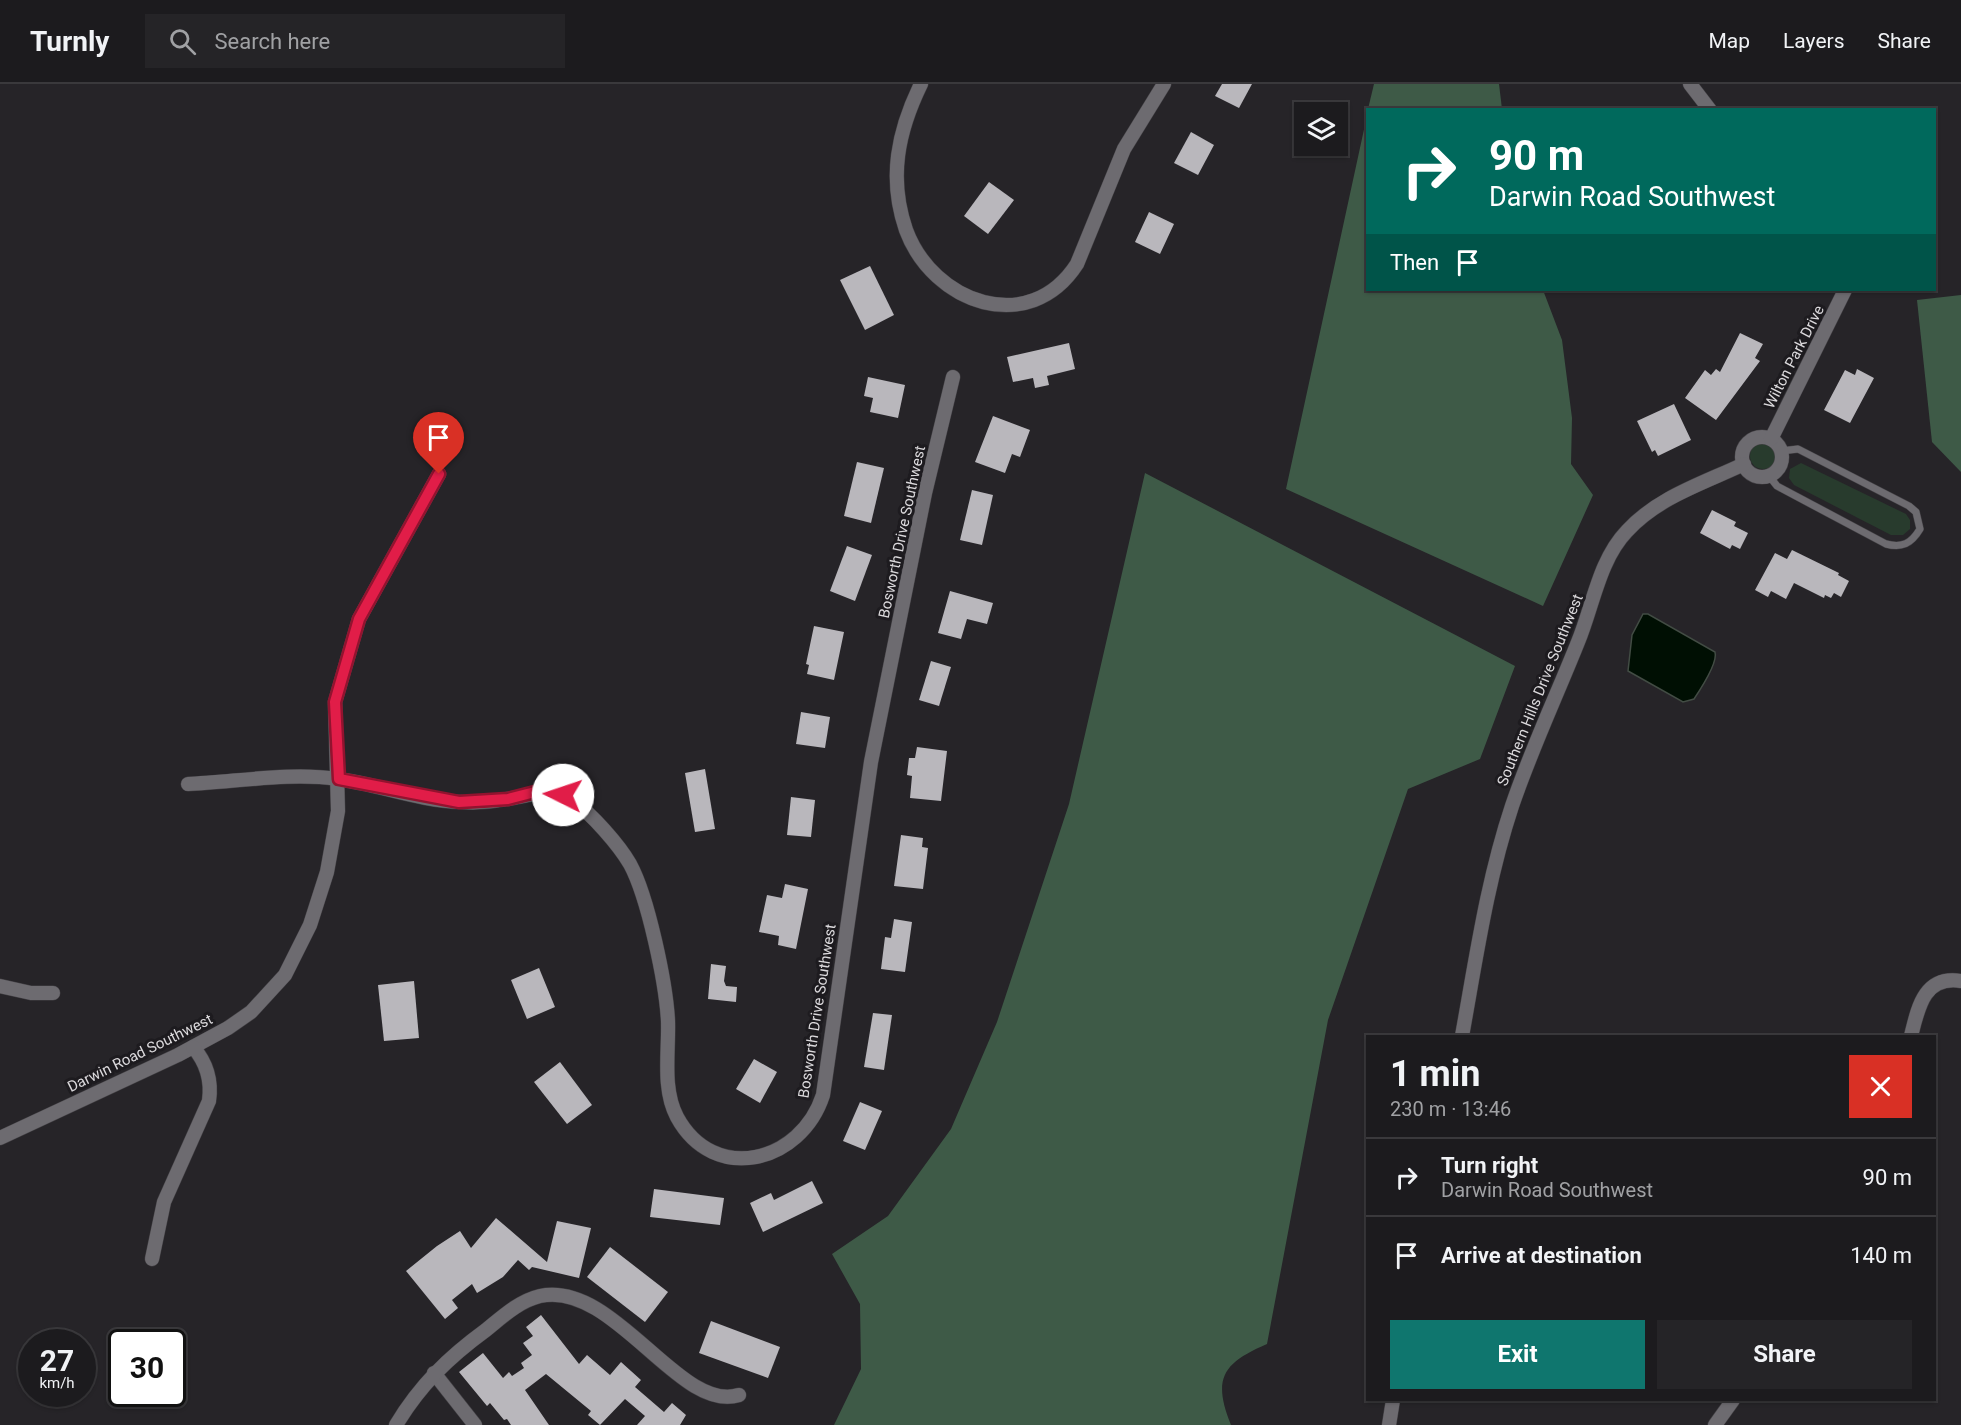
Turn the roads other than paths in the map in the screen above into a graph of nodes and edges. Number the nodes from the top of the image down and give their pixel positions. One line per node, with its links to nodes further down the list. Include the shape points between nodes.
1 (921, 84): 2 (street, via 908,111 897,154 906,230 915,249 943,281 967,296 1005,306 1038,301 1068,278 1124,148)
2 (1164, 84)
3 (1690, 84): 4 (street)
4 (1708, 108)
5 (1844, 291): 7 (street, Wilton Park Drive)
6 (953, 377): 12 (street, Bosworth Drive Southwest, via 925,493 871,762 823,1095 818,1112 792,1143 758,1157 728,1156 702,1145 677,1118 668,1089 664,984 639,883 617,846 577,804 552,792 459,802)
7 (1771, 438): 8 (street); 9 (street, via 1750,442 1743,452)
8 (1781, 451): 11 (street, via 1781,464); 11 (lane, via 1798,449 1909,506 1917,512 1920,530 1906,544 1886,544 1777,486)
9 (1744, 464): 11 (street, via 1752,474); 17 (street, Southern Hills Drive Southwest, via 1653,507 1624,533 1613,550 1511,808 1487,893)
10 (439, 474): 12 (street, Darwin Road Southwest, via 359,619 335,702)
11 (1769, 476)
12 (339, 779): 13 (street, Bosworth Drive Southwest); 19 (street, Darwin Road Southwest, via 338,811 327,872 299,951 285,975 251,1012)
13 (189, 784)
14 (1961, 981): 18 (street, via 1945,980 1925,993)
15 (0, 986): 16 (street)
16 (53, 993)
17 (1462, 1035)
18 (1911, 1035)
19 (194, 1047): 20 (street, Darwin Road Southwest); 21 (street, via 208,1069 209,1101 164,1202)
20 (0, 1138)
21 (152, 1259)
22 (434, 1373): 23 (street, via 520,1303 554,1294 570,1296 596,1308 698,1388 727,1399); 26 (street); 27 (street)
23 (739, 1395)
24 (1394, 1401): 28 (street)
25 (1732, 1401): 29 (street)
26 (396, 1425)
27 (475, 1425)
28 (1389, 1425)
29 (1715, 1425)

